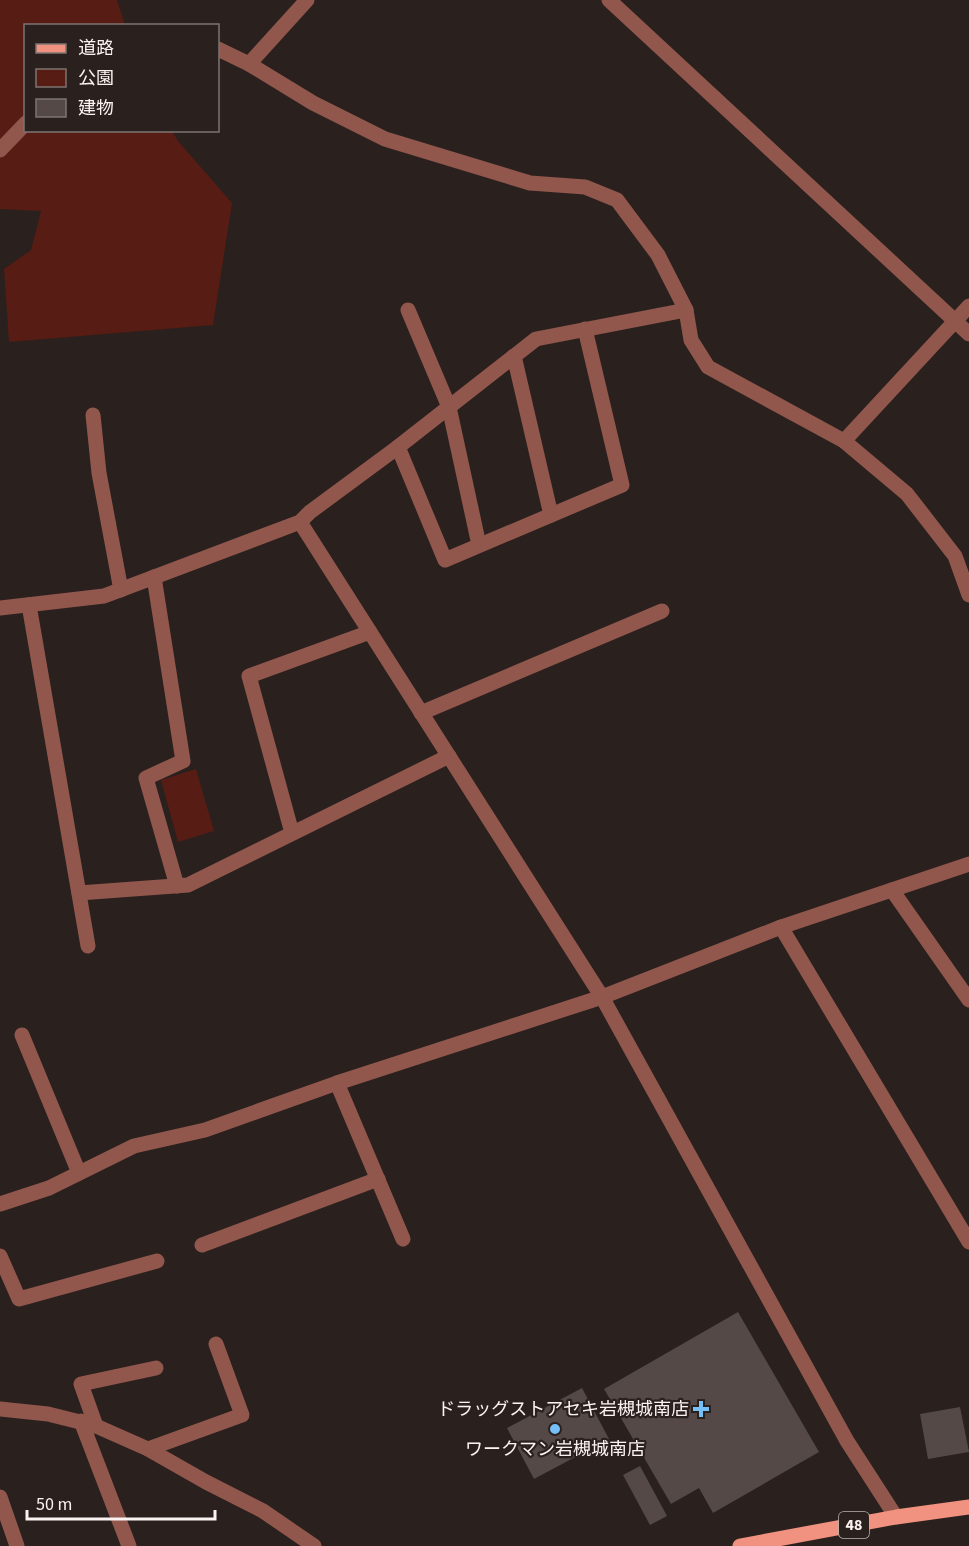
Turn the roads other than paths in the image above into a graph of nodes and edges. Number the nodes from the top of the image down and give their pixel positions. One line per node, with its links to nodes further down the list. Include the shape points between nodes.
1 (307, 0): 4 (street)
2 (609, 0): 10 (street)
3 (219, 50): 4 (street)
4 (249, 64): 9 (street, via 385,140 530,183 585,187 617,200 658,255)
5 (24, 125): 6 (street)
6 (0, 150)
7 (969, 306): 10 (street)
8 (408, 310): 14 (street)
9 (686, 310): 11 (street); 16 (street, via 691,340 708,367)
10 (956, 321): 12 (street); 16 (street)
11 (585, 329): 13 (street, via 536,339); 18 (street, via 622,485)
12 (969, 334)
13 (514, 356): 14 (street); 18 (street)
14 (449, 407): 17 (street); 20 (street)
15 (93, 416): 22 (street)
16 (843, 441): 23 (street, via 907,494 955,556)
17 (398, 447): 19 (street); 20 (street, via 446,560)
18 (551, 515): 20 (street)
19 (300, 522): 21 (street); 27 (street)
20 (479, 545)
21 (154, 577): 22 (street); 32 (street, via 183,761 146,778)
22 (120, 590): 24 (street, via 104,596)
23 (969, 595)
24 (29, 605): 25 (street); 34 (street)
25 (0, 608)
26 (662, 611): 28 (street)
27 (370, 632): 28 (street); 30 (street, via 249,676)
28 (421, 713): 29 (street)
29 (449, 756): 30 (street); 37 (street)
30 (292, 833): 32 (street, via 188,885)
31 (969, 864): 33 (street)
32 (177, 886): 34 (street)
33 (892, 890): 35 (street); 38 (street)
34 (79, 893): 36 (street)
35 (781, 927): 37 (street); 44 (street)
36 (88, 946)
37 (602, 997): 40 (street); 57 (street, via 847,1441)
38 (969, 1000)
39 (22, 1035): 41 (street)
40 (337, 1083): 41 (street, via 205,1130 134,1146); 42 (street)
41 (79, 1173): 43 (street, via 49,1188)
42 (378, 1179): 45 (street); 46 (street)
43 (0, 1204)
44 (966, 1232)
45 (403, 1239)
46 (202, 1245)
47 (0, 1256): 48 (street, via 19,1299)
48 (157, 1261)
49 (216, 1344): 54 (street, via 242,1415)
50 (156, 1368): 53 (street, via 81,1384)
51 (0, 1409): 52 (street)
52 (81, 1421): 53 (street); 59 (street)
53 (96, 1426): 54 (street)
54 (148, 1449): 60 (street, via 263,1511)
55 (0, 1497): 58 (street)
56 (969, 1507): 57 (main road, 48)
57 (896, 1517): 61 (main road, 48)
58 (17, 1546)
59 (129, 1546)
60 (314, 1546)
61 (740, 1546)

